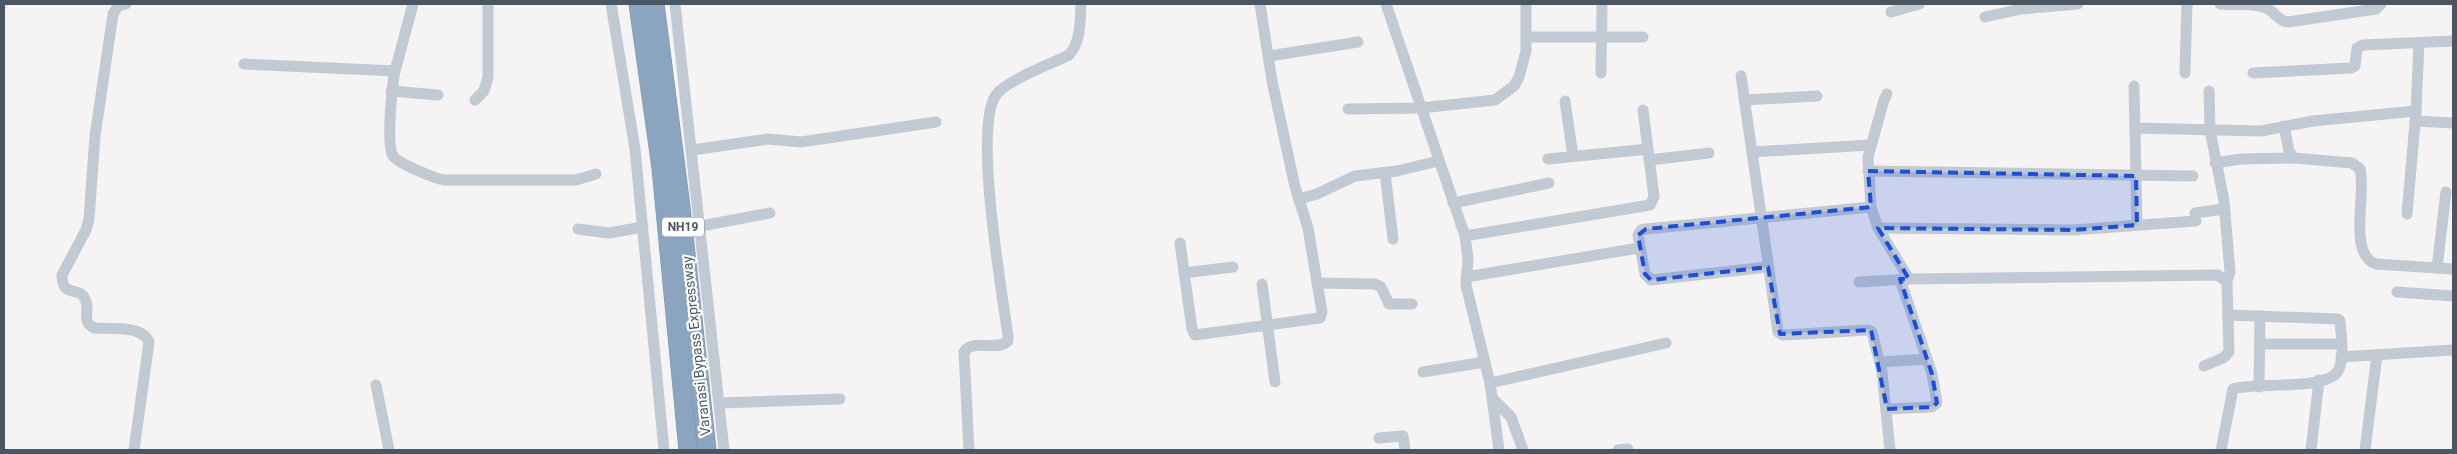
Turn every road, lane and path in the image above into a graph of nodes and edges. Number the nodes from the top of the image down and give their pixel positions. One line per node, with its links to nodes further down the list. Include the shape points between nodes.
1 (413, 4): 29 (street)
2 (488, 4): 40 (street, via 488,77 484,91)
3 (611, 4): 78 (street, via 635,148)
4 (638, 4): 126 (highway, Varanasi Bypass Expressway / NH19, via 661,168)
5 (655, 4): 127 (highway, Varanasi Bypass Expressway / NH19)
6 (675, 4): 53 (street)
7 (1082, 4): 129 (street, via 1074,50 1001,90 993,101 988,119 994,228 1008,341 1003,345 970,346 964,352)
8 (1260, 4): 27 (street)
9 (1386, 4): 43 (street)
10 (1526, 4): 22 (street)
11 (1602, 4): 21 (street)
12 (1919, 4): 19 (street)
13 (2078, 4): 20 (street, via 2021,9)
14 (2187, 4): 32 (street)
15 (2226, 4): 18 (street)
16 (2381, 4): 18 (street, via 2376,9 2288,22 2278,19)
17 (118, 5): 123 (street, via 113,14 95,136 89,219 64,268 62,284 66,290 82,294 86,299 89,325 147,335 149,351)
18 (2273, 7)
19 (1891, 12)
20 (1986, 17)
21 (1602, 35): 22 (street); 23 (street); 31 (street)
22 (1527, 36): 43 (street, via 1519,77 1505,94 1486,102)
23 (1642, 37)
24 (2453, 41): 26 (street)
25 (1358, 42): 27 (street)
26 (2419, 43): 30 (street, via 2359,46 2355,53 2355,66 2351,68); 46 (street)
27 (1269, 56): 69 (street)
28 (244, 64): 29 (street)
29 (395, 71): 35 (street)
30 (2253, 72)
31 (1601, 73)
32 (2184, 73)
33 (1741, 76): 41 (street)
34 (2134, 86): 50 (street)
35 (391, 91): 38 (street); 64 (street, via 390,145 393,156 432,178 576,180)
36 (2209, 91): 51 (street)
37 (1888, 94): 52 (street)
38 (438, 95)
39 (1817, 96): 41 (street)
40 (475, 100)
41 (1744, 100): 54 (street)
42 (1565, 101): 57 (street)
43 (1421, 108): 44 (street); 60 (street)
44 (1348, 109)
45 (1643, 110): 56 (street)
46 (2416, 116): 48 (street); 49 (street, via 2313,121); 74 (street)
47 (936, 122): 53 (street, via 801,142 768,139)
48 (2453, 124)
49 (2284, 126): 51 (street, via 2261,131); 58 (street, via 2289,151)
50 (2135, 128): 51 (street); 65 (street)
51 (2210, 130): 61 (street)
52 (1871, 145): 54 (street); 62 (street)
53 (692, 150): 77 (street)
54 (1752, 152): 75 (street)
55 (1709, 153): 56 (street)
56 (1649, 154): 57 (street); 81 (street, via 1654,197 1650,205)
57 (1573, 156): 59 (street)
58 (2294, 158): 61 (street, via 2241,158); 87 (street, via 2352,163 2360,169 2361,245 2370,262)
59 (1548, 159)
60 (1438, 161): 63 (street); 70 (street)
61 (2215, 163): 72 (street)
62 (1868, 171): 65 (street); 71 (street)
63 (1385, 173): 69 (street, via 1350,178); 82 (street)
64 (596, 174)
65 (2136, 176): 66 (street); 76 (street)
66 (2193, 176)
67 (1550, 183): 70 (street)
68 (2446, 192): 87 (street)
69 (1299, 199): 94 (street, via 1308,228)
70 (1453, 203): 81 (street)
71 (1871, 207): 75 (street); 80 (street)
72 (2224, 209): 76 (street, via 2196,217); 91 (street)
73 (770, 213): 77 (street)
74 (2408, 214)
75 (1761, 217): 84 (street, via 1642,230 1638,235); 86 (street)
76 (2137, 225): 80 (street, via 2073,230)
77 (701, 226): 120 (street)
78 (643, 227): 79 (street, via 610,233); 125 (street)
79 (578, 228)
80 (1878, 228): 92 (street)
81 (1465, 236): 90 (street)
82 (1393, 239)
83 (1180, 243): 89 (street)
84 (1639, 248): 86 (street, via 1645,274 1651,280); 90 (street)
85 (1233, 267): 89 (street)
86 (1768, 267): 110 (street, via 1780,334 1870,331)
87 (2437, 268): 88 (street)
88 (2453, 269)
89 (1184, 273): 101 (street, via 1195,335)
90 (1466, 277): 109 (street)
91 (2228, 278)
92 (1905, 279): 93 (street); 99 (street, via 2218,275 2227,282); 108 (street)
93 (1860, 282)
94 (1317, 283): 98 (street, via 1375,284 1381,287 1389,304); 101 (street, via 1322,312 1320,318)
95 (1262, 284): 101 (street)
96 (2397, 292): 97 (street)
97 (2453, 296)
98 (1412, 304)
99 (2228, 315): 100 (street); 111 (street, via 2230,352)
100 (2260, 316): 103 (street); 104 (street, via 2338,319)
101 (1267, 326): 114 (street)
102 (1666, 343): 115 (street)
103 (2260, 344): 104 (street); 117 (street)
104 (2341, 344): 107 (street)
105 (2453, 350): 106 (street)
106 (2377, 355): 107 (street); 136 (street)
107 (2341, 357): 113 (street, via 2337,372)
108 (1927, 359): 110 (street); 121 (street, via 1936,405)
109 (1485, 362): 112 (street); 115 (street)
110 (1880, 362): 121 (street)
111 (2204, 366)
112 (1424, 372)
113 (2320, 380): 117 (street); 135 (street)
114 (1274, 382)
115 (1490, 382): 119 (street)
116 (376, 385): 124 (street)
117 (2259, 387): 134 (street, via 2236,387 2231,391)
118 (840, 399): 120 (street)
119 (1493, 399): 131 (street); 132 (street, via 1510,417)
120 (720, 402): 128 (street)
121 (1887, 409): 133 (street)
122 (1379, 438): 130 (street, via 1403,436)
123 (134, 450)
124 (389, 450)
125 (664, 450)
126 (688, 450)
127 (707, 450)
128 (724, 450)
129 (969, 450)
130 (1405, 450)
131 (1499, 450)
132 (1523, 450)
133 (1890, 450)
134 (2220, 450)
135 (2311, 450)
136 (2365, 450)

